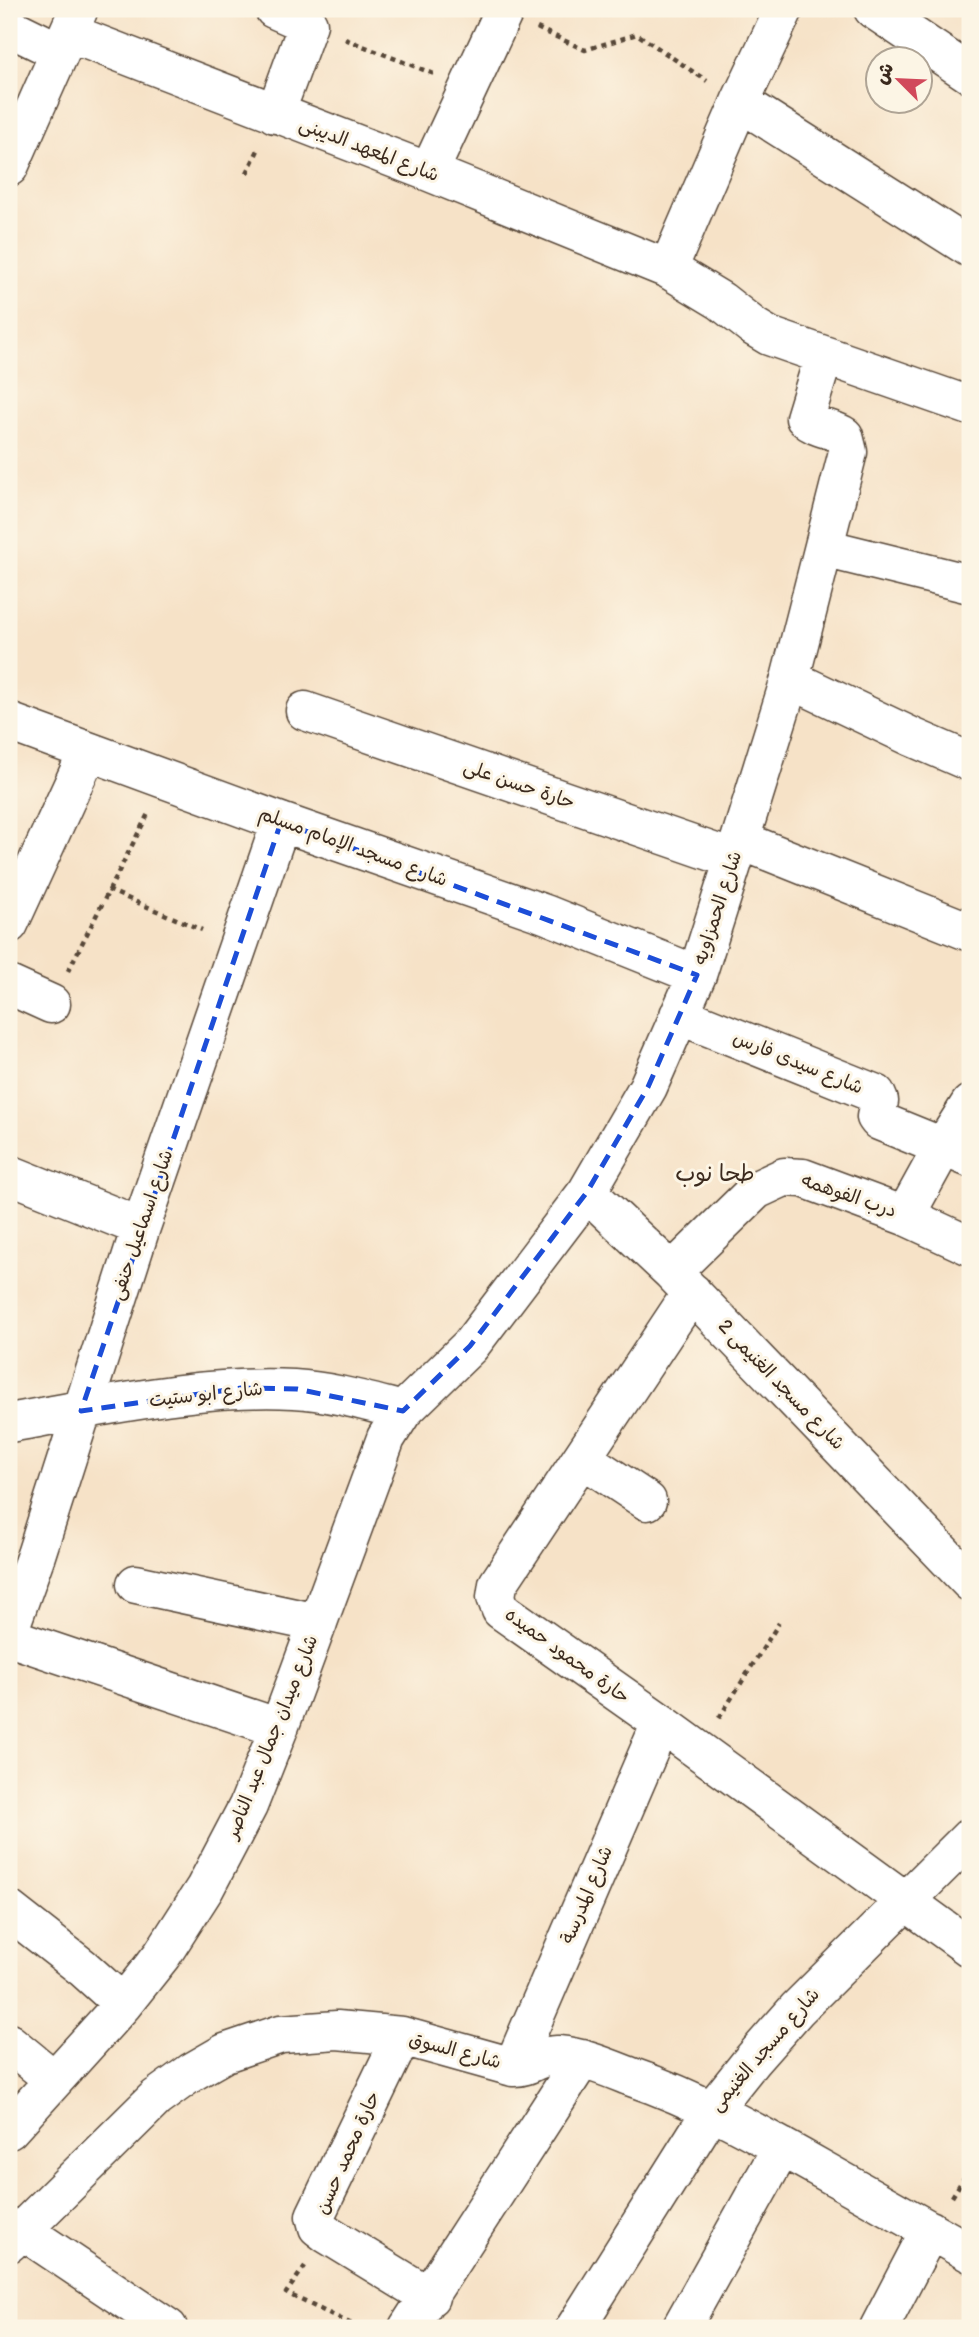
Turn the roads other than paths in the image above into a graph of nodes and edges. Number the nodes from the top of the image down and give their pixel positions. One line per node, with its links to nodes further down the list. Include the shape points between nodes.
1 (274, 9): 9 (street, via 308,24)
2 (784, 9): 8 (street)
3 (873, 9): 7 (street)
4 (504, 11): 11 (street)
5 (9, 27): 6 (street, شارع المعهد الديبنى)
6 (69, 31): 9 (street, شارع المعهد الديبنى); 10 (street)
7 (970, 74)
8 (740, 102): 12 (street); 13 (street)
9 (275, 114): 11 (street, شارع المعهد الديبنى)
10 (9, 167)
11 (429, 173): 13 (street, شارع المعهد الديبنى)
12 (970, 248)
13 (668, 269): 14 (street, شارع المعهد الديبنى, via 761,332)
14 (824, 356): 15 (street, شارع المعهد الديبنى); 16 (street, شارع الحمزاويه, via 805,418 813,426 845,436 848,452)
15 (970, 406)
16 (824, 548): 17 (street); 18 (street, شارع الحمزاويه)
17 (970, 584)
18 (790, 679): 22 (street); 24 (street, شارع الحمزاويه)
19 (305, 711): 24 (street, حارة حسن على)
20 (9, 722): 21 (street, شارع مسجد الإمام مسلم)
21 (88, 752): 23 (street, شارع مسجد الإمام مسلم); 25 (street)
22 (970, 762)
23 (281, 822): 27 (street, شارع مسجد الإمام مسلم, via 545,914); 36 (street, شارع اسماعيل حنفى)
24 (737, 850): 26 (street, حارة حسن على); 27 (street, شارع الحمزاويه)
25 (9, 924)
26 (970, 932)
27 (697, 975): 30 (street, شارع الحمزاويه)
28 (9, 985): 29 (street)
29 (51, 1004)
30 (679, 1015): 32 (street, شارع سيدى فارس, via 876,1094 878,1121); 34 (street, شارع الحمزاويه, via 648,1087)
31 (970, 1104): 32 (street)
32 (957, 1152): 35 (street)
33 (9, 1174): 36 (street)
34 (587, 1192): 38 (street, شارع مسجد الغنيمى 2); 40 (street, شارع الحمزاويه, via 470,1346)
35 (905, 1216): 37 (street, درب الفوهمه); 38 (street, درب الفوهمه, via 803,1178 785,1177 757,1190)
36 (141, 1227): 39 (street, شارع اسماعيل حنفى)
37 (970, 1246)
38 (682, 1282): 42 (street, حارة محمود حميده); 44 (street, شارع مسجد الغنيمى 2)
39 (81, 1411): 40 (street, شارع ابو ستيت, via 241,1388 297,1389); 41 (street, شارع ابو ستيت); 47 (street, شارع اسماعيل حنفى)
40 (403, 1411): 46 (street, شارع ميدان جمال عبد الناصر, via 386,1438)
41 (9, 1423)
42 (582, 1458): 43 (street); 49 (street, حارة محمود حميده, via 498,1584 496,1597 501,1610)
43 (647, 1501)
44 (970, 1582)
45 (136, 1584): 46 (street)
46 (318, 1623): 50 (street, شارع ميدان جمال عبد الناصر)
47 (9, 1630)
48 (9, 1637): 50 (street)
49 (661, 1723): 52 (street, حارة محمود حميده); 59 (street, شارع المدرسة)
50 (279, 1728): 55 (street, شارع ميدان جمال عبد الناصر, via 248,1806 205,1888 162,1955)
51 (970, 1837): 52 (street, شارع مسجد الغنيمى)
52 (904, 1901): 54 (street, حارة محمود حميده); 61 (street, شارع مسجد الغنيمى, via 797,2009)
53 (9, 1910): 55 (street)
54 (970, 1948)
55 (123, 2004): 60 (street, شارع ميدان جمال عبد الناصر)
56 (402, 2036): 59 (street, شارع السوق); 65 (street, شارع السوق, via 337,2030 281,2034 225,2053 156,2098); 67 (street, حارة محمد حسن, via 315,2216 318,2227 327,2234)
57 (9, 2043): 60 (street)
58 (582, 2059): 59 (street, شارع السوق, via 547,2056 531,2065); 61 (street, شارع السوق); 67 (street)
59 (513, 2067)
60 (53, 2079): 62 (street, شارع ميدان جمال عبد الناصر)
61 (712, 2110): 63 (street, شارع السوق); 70 (street, شارع مسجد الغنيمى)
62 (9, 2130)
63 (782, 2147): 64 (street, شارع السوق); 71 (street)
64 (930, 2231): 66 (street, شارع السوق); 72 (street)
65 (15, 2236): 68 (street)
66 (970, 2253)
67 (430, 2297): 69 (street)
68 (168, 2328)
69 (408, 2328)
70 (575, 2328)
71 (681, 2328)
72 (879, 2328)

